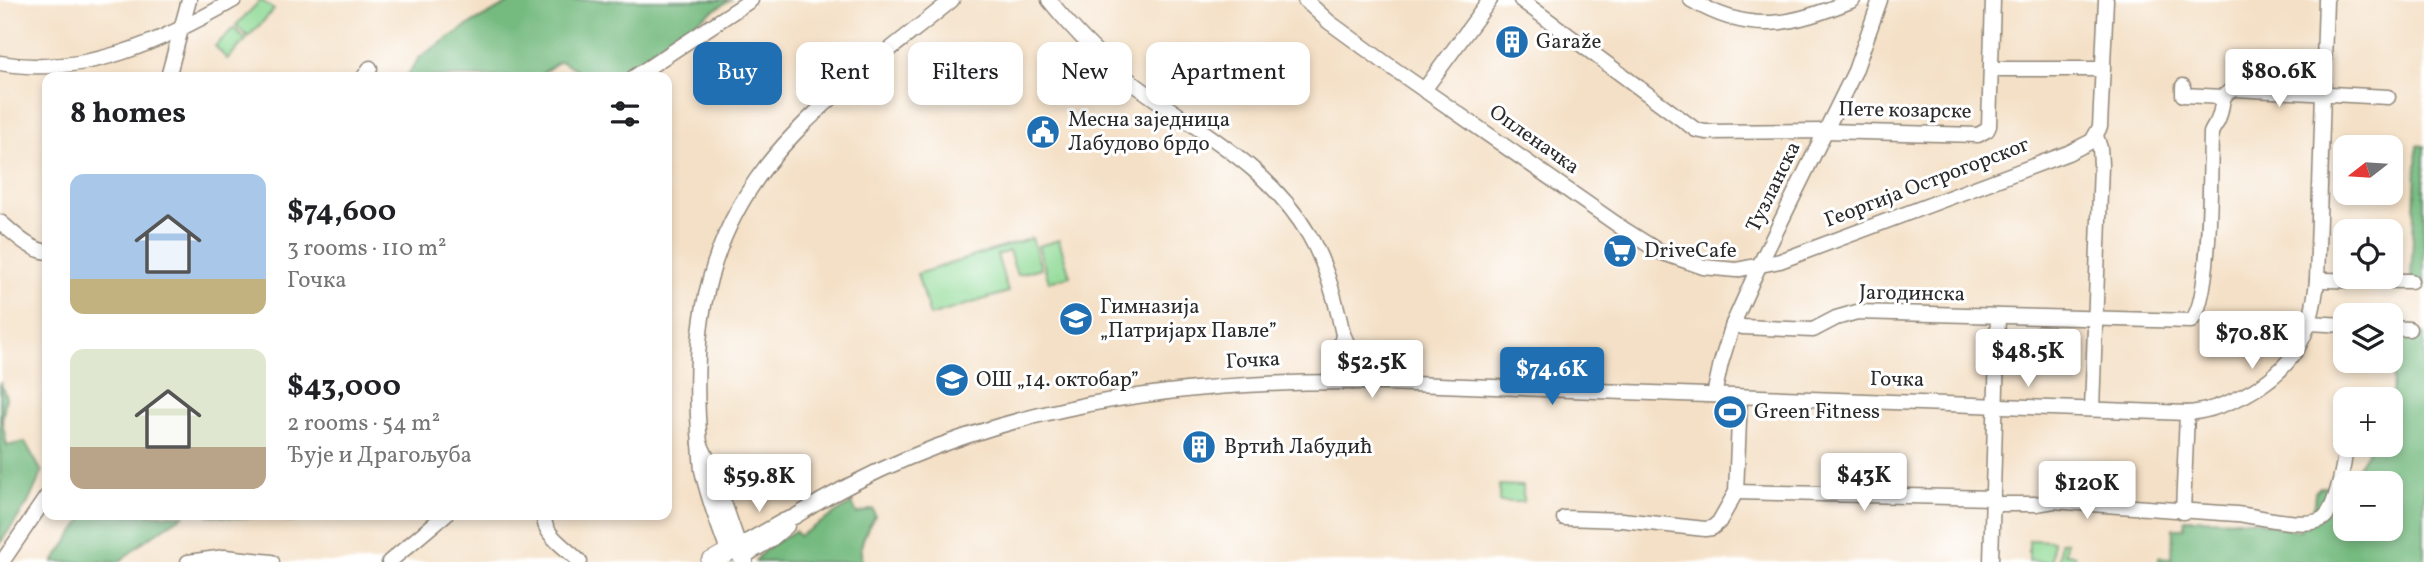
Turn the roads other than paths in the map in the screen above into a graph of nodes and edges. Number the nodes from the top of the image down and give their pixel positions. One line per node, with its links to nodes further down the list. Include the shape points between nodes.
1 (189, 0): 17 (street)
2 (234, 0): 17 (street)
3 (751, 0): 22 (street)
4 (940, 0): 16 (street)
5 (952, 0): 16 (street)
6 (1049, 0): 42 (street, via 1098,55 1253,167 1280,195 1306,231 1335,298)
7 (1305, 0): 23 (street, Опленачка)
8 (1490, 0): 23 (street)
9 (1521, 0): 28 (street, Пете козарске, via 1696,130)
10 (1691, 0): 11 (street, via 1726,17 1770,23 1803,18)
11 (1853, 0)
12 (1880, 0): 28 (street, Тузланска, via 1859,63)
13 (1993, 0): 19 (street)
14 (2106, 0): 20 (street)
15 (2326, 0): 24 (street, Гочка)
16 (916, 26): 56 (street, via 793,135 736,211 716,260 702,311 696,381 700,443 713,471)
17 (181, 29): 18 (street, via 92,61); 21 (street)
18 (0, 63)
19 (1991, 69): 20 (street); 28 (street, Пете козарске, via 1989,126 1984,133)
20 (2103, 69): 29 (street)
21 (168, 72)
22 (642, 72)
23 (1424, 90): 32 (street, Опленачка, via 1660,252 1715,269)
24 (2323, 94): 26 (street, via 2235,89); 27 (street); 33 (street, Гочка)
25 (2186, 95): 26 (street)
26 (2223, 97): 36 (street, Јагодинска, via 2211,133 2205,282 2196,316 2185,322)
27 (2388, 97)
28 (1825, 131): 32 (street, Тузланска)
29 (2098, 132): 32 (street, Георгија Острогорског, via 2068,153); 36 (street, via 2101,164)
30 (0, 222): 31 (street, via 28,245)
31 (42, 250)
32 (1759, 266): 38 (street, Тузланска)
33 (2317, 280): 34 (street); 37 (street, Гочка)
34 (2411, 281)
35 (1998, 316): 36 (street, Јагодинска); 38 (street, Јагодинска, via 1857,312 1810,331); 45 (street)
36 (2095, 319): 46 (street)
37 (2309, 323): 39 (street); 47 (street, Гочка, via 2290,360 2264,384 2232,402)
38 (1733, 324): 43 (street, Тузланска)
39 (2333, 324)
40 (2403, 329): 41 (street)
41 (2409, 329)
42 (1348, 382): 43 (street, Гочка); 56 (street, Гочка, via 1166,390 1047,412 899,461 794,517 769,541)
43 (1714, 396): 44 (street, Гочка)
44 (1740, 397): 45 (street, Гочка); 49 (street)
45 (1996, 405): 46 (street, Гочка); 50 (street)
46 (2092, 409): 47 (street, Гочка)
47 (2187, 413): 52 (street)
48 (2344, 457): 52 (street, via 2328,514 2316,522)
49 (1736, 492): 50 (street); 53 (street, via 1719,522 1710,528)
50 (1993, 501): 52 (street, via 2054,501); 63 (street)
51 (42, 503): 57 (street)
52 (2183, 512)
53 (1564, 518)
54 (440, 520): 60 (street)
55 (544, 520): 61 (street, via 547,531)
56 (737, 557): 62 (main road)
57 (2, 562)
58 (188, 562): 59 (street, via 225,557)
59 (272, 562)
60 (389, 562)
61 (580, 562)
62 (710, 562)
63 (1991, 562)

